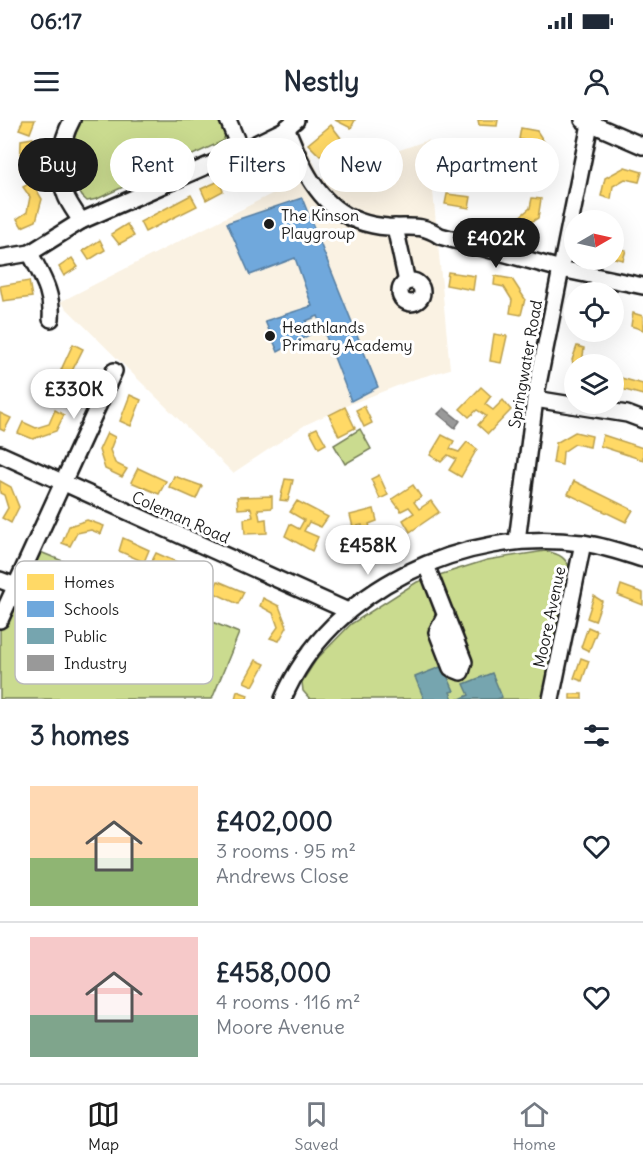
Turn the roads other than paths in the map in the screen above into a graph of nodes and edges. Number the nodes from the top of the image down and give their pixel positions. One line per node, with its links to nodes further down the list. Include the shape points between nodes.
1 (72, 120): 9 (street, via 64,134 60,162 65,195)
2 (228, 120): 5 (street)
3 (587, 122): 7 (street); 13 (street, Springwater Road)
4 (291, 124): 6 (street); 10 (street, via 306,173 322,197 363,224)
5 (236, 138)
6 (264, 138)
7 (643, 146)
8 (207, 165): 9 (street)
9 (81, 221): 11 (street)
10 (395, 227): 13 (street, via 428,228 440,236); 14 (street)
11 (30, 254): 12 (street); 16 (street, via 50,291)
12 (0, 258)
13 (561, 269): 15 (street); 18 (street, Springwater Road)
14 (407, 282)
15 (643, 286)
16 (51, 319)
17 (114, 371): 21 (street)
18 (535, 399): 19 (street); 22 (street, Springwater Road)
19 (643, 420)
20 (0, 454): 21 (street, Coleman Road)
21 (63, 483): 25 (street); 30 (street, Coleman Road)
22 (517, 541): 23 (street, Moore Avenue); 26 (street, Moore Avenue, via 467,551)
23 (583, 543): 24 (street, Moore Avenue); 34 (street, Moore Avenue)
24 (643, 559)
25 (27, 561)
26 (426, 565): 30 (street, Moore Avenue, via 370,594); 31 (street)
27 (0, 580): 28 (street)
28 (15, 586)
29 (15, 588): 32 (street)
30 (348, 611): 33 (street, Moore Avenue, via 305,658)
31 (446, 614)
32 (0, 620)
33 (286, 698)
34 (550, 699)

